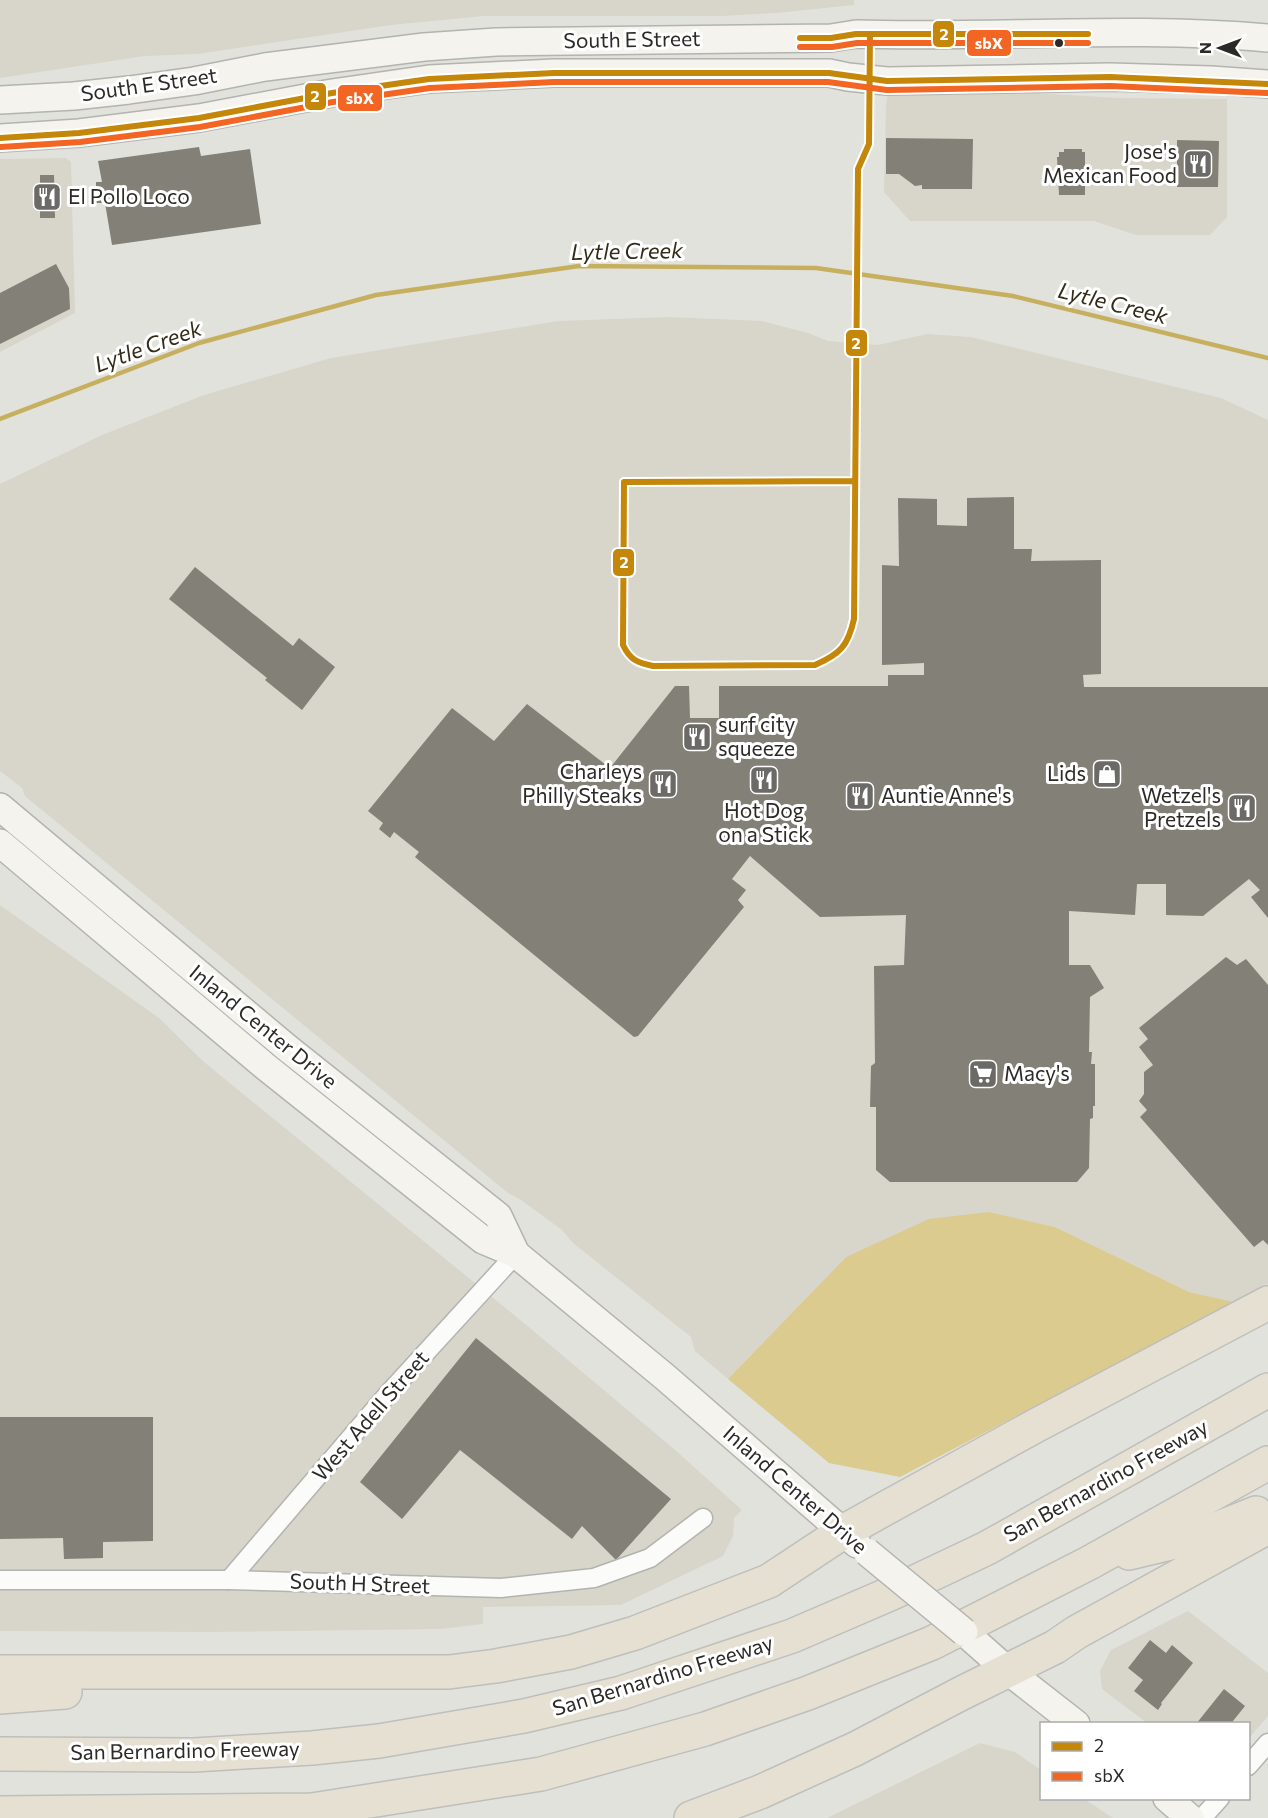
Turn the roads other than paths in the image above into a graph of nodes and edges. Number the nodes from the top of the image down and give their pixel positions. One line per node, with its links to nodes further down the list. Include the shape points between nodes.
1 (1268, 38): 3 (main road, South E Street, via 856,34 831,38 496,42 328,58 129,90)
2 (1268, 84): 4 (main road, South E Street, via 1110,77 887,81 830,73 484,75 393,83 199,118)
3 (0, 100)
4 (0, 138)
5 (0, 807): 7 (main road, Inland Center Drive, via 261,1026 498,1216)
6 (0, 843): 7 (main road, Inland Center Drive, via 257,1059 483,1240)
7 (516, 1254): 14 (main road, Inland Center Drive); 17 (street, West Adell Street, via 387,1395)
8 (1268, 1304): 14 (highway, via 1037,1425)
9 (1260, 1392): 24 (highway, San Bernardino Freeway, via 987,1548 892,1593 792,1636 621,1693 524,1716 379,1741 312,1748 194,1755)
10 (1268, 1463): 15 (highway)
11 (1268, 1509): 15 (highway, via 1196,1537)
12 (703, 1518): 17 (street, South H Street, via 650,1557 594,1578 501,1588)
13 (1268, 1527): 18 (highway, via 1055,1647)
14 (855, 1542): 18 (main road, Inland Center Drive, bridge); 20 (highway, via 769,1581 636,1633 571,1652 496,1666)
15 (1089, 1563): 28 (highway, via 932,1643 808,1693 705,1729 541,1774 312,1810)
16 (0, 1580): 17 (street, South H Street)
17 (229, 1580)
18 (998, 1662): 22 (main road, Inland Center Drive); 29 (highway, via 855,1749)
19 (0, 1672): 20 (highway)
20 (410, 1673): 21 (highway, via 370,1683 164,1686)
21 (0, 1697)
22 (1073, 1722)
23 (1268, 1743): 25 (street)
24 (0, 1754)
25 (1250, 1764)
26 (1169, 1800): 30 (main road)
27 (1218, 1800): 31 (street)
28 (0, 1813)
29 (691, 1818)
30 (1190, 1818)
31 (1202, 1818)

